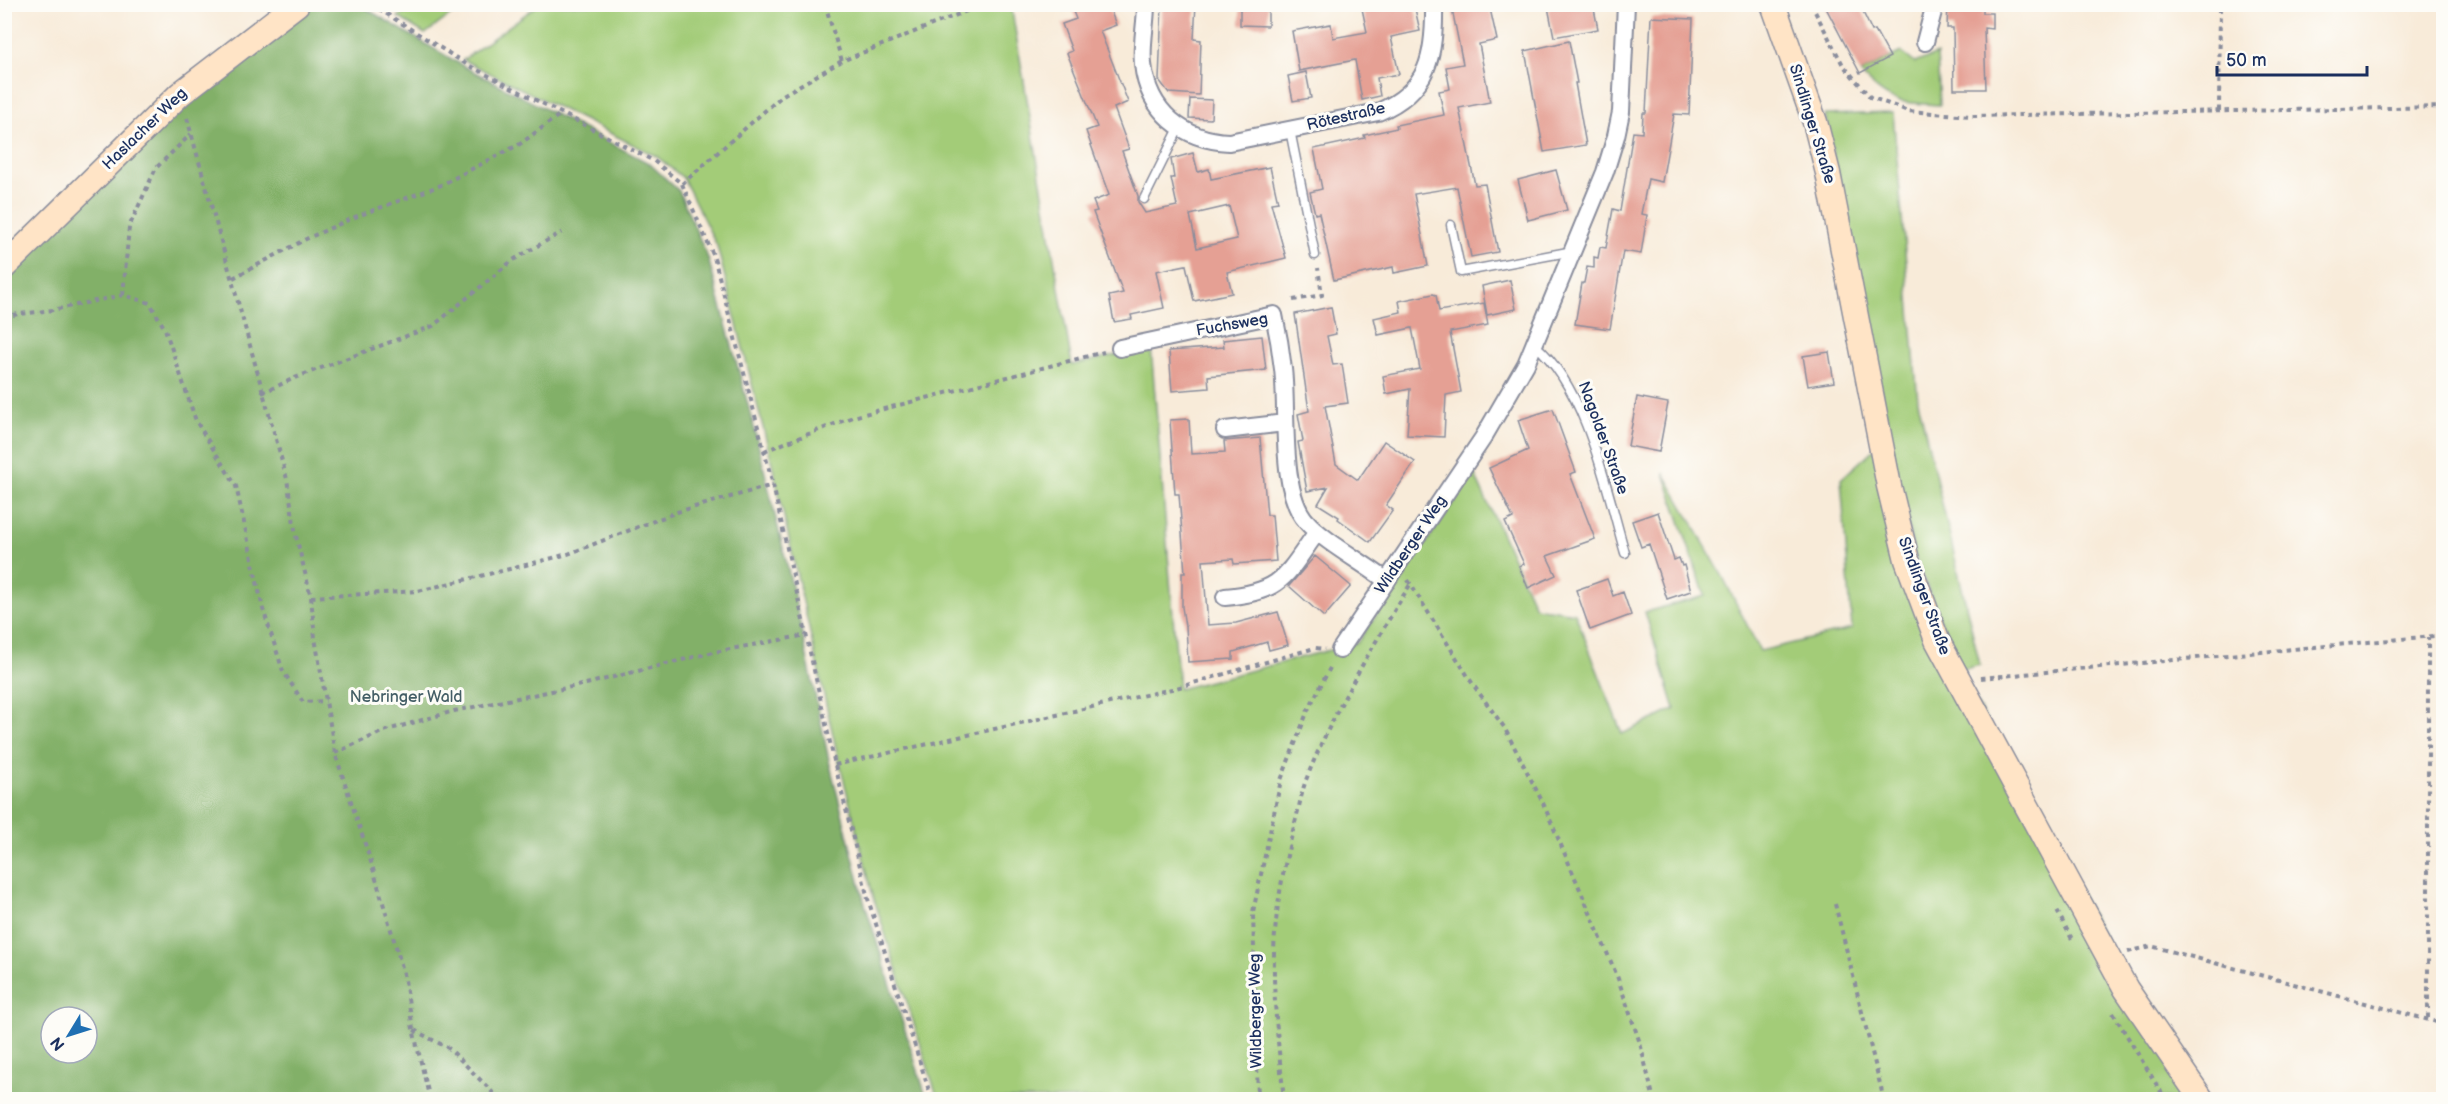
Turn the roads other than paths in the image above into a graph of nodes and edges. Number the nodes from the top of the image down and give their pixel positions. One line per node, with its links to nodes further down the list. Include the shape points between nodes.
1 (297, 4): 14 (street, Haslacher Weg, via 180,94)
2 (1146, 4): 8 (street, Rötestraße, via 1146,83 1159,109)
3 (1434, 4): 9 (street, Rötestraße, via 1431,55 1424,75 1412,91 1378,112)
4 (1626, 4): 12 (street, Wildberger Weg, via 1621,112 1616,136)
5 (1773, 4): 24 (street, Sindlinger Straße, via 1815,122 1889,486 1907,560 1937,640 2126,989)
6 (1935, 4): 7 (street)
7 (1925, 42)
8 (1179, 128): 9 (street, Rötestraße, via 1210,141 1230,142); 10 (lane)
9 (1290, 130): 13 (lane, Rötestraße)
10 (1144, 199)
11 (1451, 225): 12 (lane, via 1461,272)
12 (1573, 251): 15 (street, Wildberger Weg)
13 (1315, 255)
14 (4, 267)
15 (1534, 345): 20 (lane, Nagolder Straße, via 1566,380 1593,446); 21 (street, Wildberger Weg, via 1502,409)
16 (1120, 348): 17 (street, Fuchsweg, via 1274,315 1283,369)
17 (1285, 423): 18 (street); 19 (street, Fuchsweg, via 1295,505)
18 (1225, 430)
19 (1317, 532): 21 (street, Fuchsweg); 22 (street, via 1282,580 1252,595)
20 (1625, 553)
21 (1391, 574): 23 (street, Wildberger Weg)
22 (1225, 597)
23 (1340, 650)
24 (2202, 1100)

